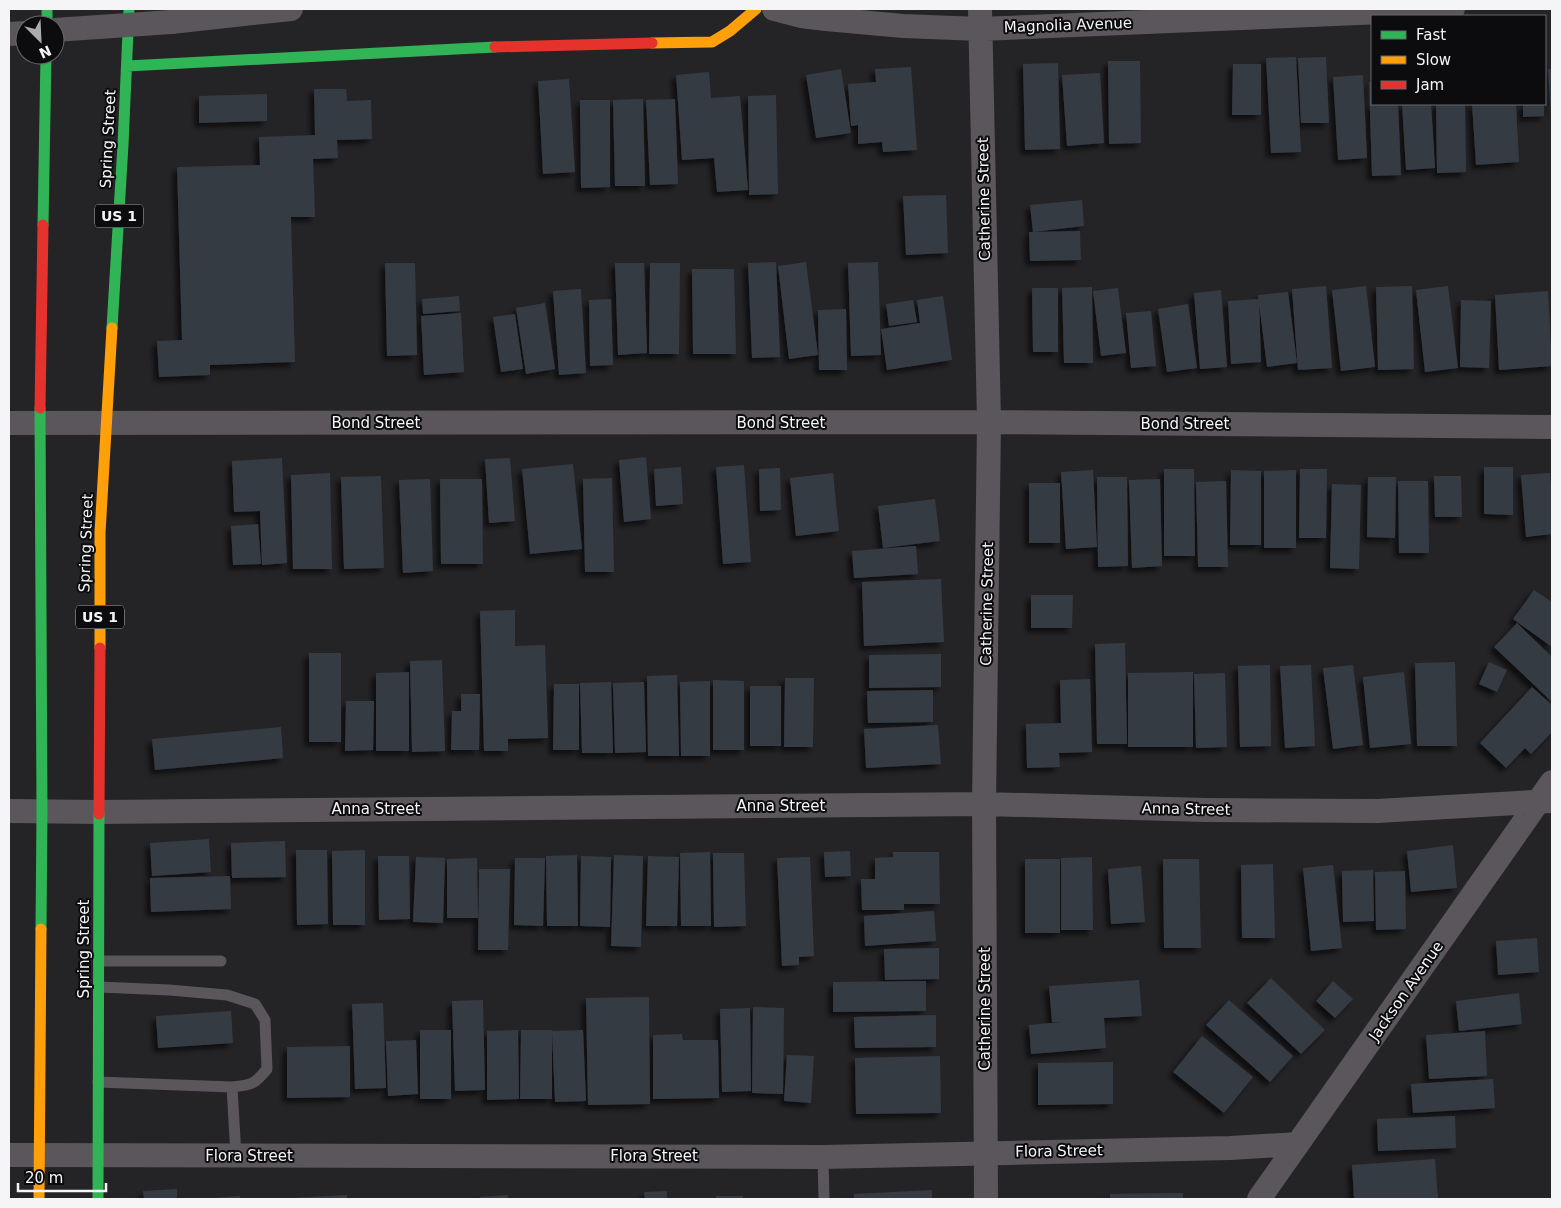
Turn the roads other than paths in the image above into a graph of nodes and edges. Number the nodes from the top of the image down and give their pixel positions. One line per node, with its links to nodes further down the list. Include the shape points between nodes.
1 (129, 9): 10 (highway, Spring Street / US 1)
2 (291, 9): 8 (street, bridge)
3 (756, 9): 10 (highway, via 712,42 495,47)
4 (774, 9): 6 (street, Magnolia Avenue, via 800,16)
5 (1453, 9): 7 (street, Magnolia Avenue)
6 (826, 14): 7 (street, Magnolia Avenue, via 903,26)
7 (980, 19): 11 (street, Catherine Street)
8 (65, 29)
9 (46, 65): 13 (highway)
10 (127, 66): 14 (highway, Spring Street / US 1)
11 (989, 422): 14 (street, Bond Street); 15 (street, Bond Street); 18 (street, Catherine Street)
12 (9, 423): 13 (street, Bond Street)
13 (40, 423): 14 (street, Bond Street); 20 (highway)
14 (108, 424): 21 (highway, Spring Street / US 1, via 100,533)
15 (1552, 427)
16 (1552, 782): 17 (street, Jackson Avenue)
17 (1546, 801): 18 (street, Anna Street, via 1376,811); 27 (street, Jackson Avenue)
18 (984, 804): 21 (street, Anna Street); 28 (street, Catherine Street)
19 (9, 811): 20 (street, Anna Street)
20 (42, 811): 21 (street, Anna Street); 30 (highway)
21 (100, 812): 22 (highway, Spring Street / US 1)
22 (99, 961): 23 (lane); 24 (highway, Spring Street / US 1)
23 (221, 961)
24 (99, 987): 25 (highway, Spring Street / US 1); 26 (lane, via 227,995 254,1004 265,1020 268,1069 250,1085)
25 (98, 1082): 26 (lane); 31 (highway, Spring Street / US 1)
26 (232, 1087): 32 (lane)
27 (1298, 1144): 28 (street, Flora Street); 38 (street, Jackson Avenue)
28 (986, 1153): 33 (street, Flora Street); 37 (street, Catherine Street)
29 (9, 1155): 30 (street, Flora Street)
30 (40, 1155): 31 (street, Flora Street); 34 (highway)
31 (98, 1155): 32 (street, Flora Street); 35 (highway, Spring Street / US 1)
32 (236, 1156): 33 (street, Flora Street)
33 (823, 1157): 36 (lane)
34 (39, 1199)
35 (98, 1199)
36 (824, 1199)
37 (986, 1199)
38 (1259, 1199)

